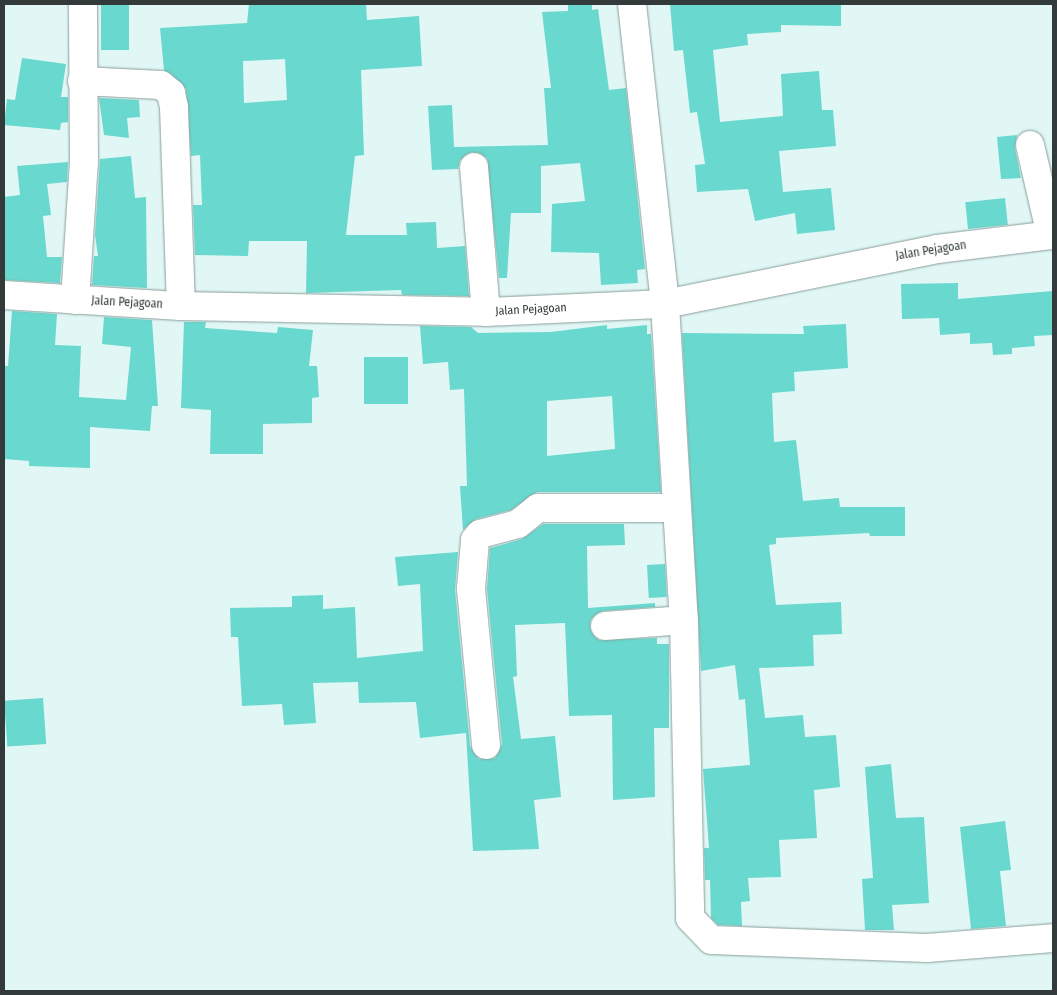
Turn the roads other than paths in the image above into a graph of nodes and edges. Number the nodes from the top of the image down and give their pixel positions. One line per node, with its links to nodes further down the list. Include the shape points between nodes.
1 (83, 4): 3 (street)
2 (632, 4): 9 (street)
3 (82, 81): 8 (street, via 84,162); 10 (street, via 161,85 171,93)
4 (1030, 145): 6 (street)
5 (474, 167): 11 (street)
6 (1052, 235): 9 (street, Jalan Pejagoan, via 937,249)
7 (4, 295): 8 (street, Jalan Pejagoan)
8 (75, 300): 10 (street, Jalan Pejagoan)
9 (665, 304): 11 (street, Jalan Pejagoan); 12 (street)
10 (181, 306): 11 (street, Jalan Pejagoan)
11 (486, 312)
12 (677, 508): 13 (street); 15 (street, via 538,508 518,524 480,534 475,540 471,588)
13 (684, 620): 14 (street); 16 (street, via 686,901 695,928 711,940 917,948 977,947)
14 (604, 626)
15 (486, 744)
16 (1053, 938)

